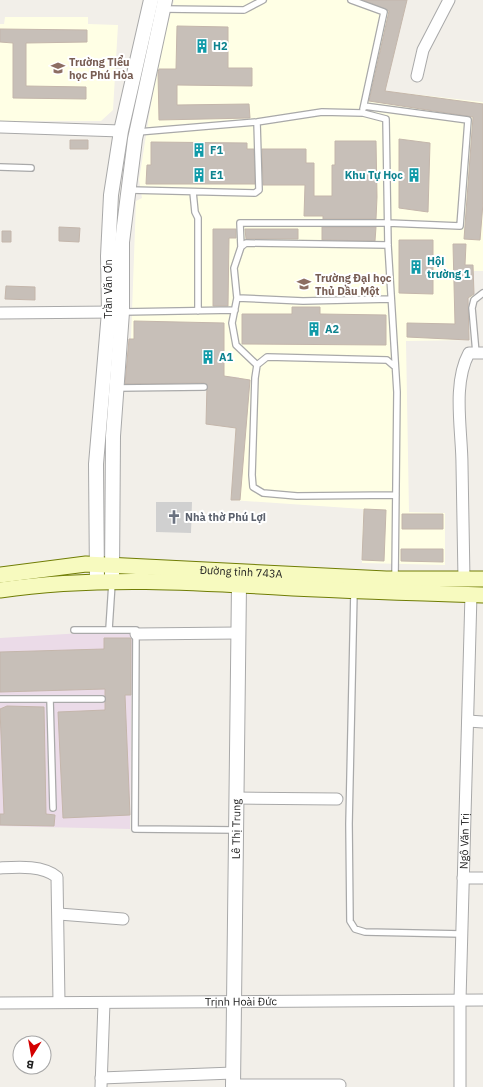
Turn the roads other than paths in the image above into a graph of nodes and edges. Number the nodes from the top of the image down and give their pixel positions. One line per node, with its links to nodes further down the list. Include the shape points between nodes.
1 (151, 0): 11 (street, Trần Văn Ơn)
2 (263, 0): 5 (lane, via 244,10)
3 (351, 0): 7 (lane, via 384,12)
4 (449, 0): 6 (street, via 423,50)
5 (164, 4): 12 (street, Trần Văn Ơn)
6 (417, 76)
7 (364, 106): 8 (lane); 17 (lane, via 468,120 460,226)
8 (362, 113): 9 (lane, via 322,112); 17 (lane, via 386,119)
9 (257, 122): 12 (lane); 16 (lane, via 258,190 255,193)
10 (0, 127): 11 (street)
11 (122, 132): 25 (street, Trần Văn Ơn, via 114,171 108,256)
12 (137, 132): 15 (street, Trần Văn Ơn)
13 (0, 167): 14 (lane)
14 (31, 168)
15 (127, 190): 16 (lane); 25 (street, Trần Văn Ơn)
16 (193, 192): 24 (lane, via 198,218)
17 (388, 223): 18 (lane); 19 (lane, via 240,223)
18 (388, 245): 19 (lane, via 246,243); 22 (lane)
19 (241, 247): 21 (lane, via 234,268)
20 (483, 293): 27 (lane, via 474,300 472,308)
21 (237, 298): 22 (lane); 23 (lane)
22 (391, 299): 29 (lane)
23 (235, 310): 24 (lane); 28 (lane, via 232,323 236,345)
24 (198, 311): 25 (lane)
25 (115, 312): 26 (street); 31 (street, Trần Văn Ơn); 33 (street, Trần Văn Ơn, via 96,464)
26 (0, 313)
27 (479, 353): 37 (street, via 469,353 459,395)
28 (257, 365): 29 (lane, via 267,357 387,360); 32 (lane, via 253,487 262,493 297,496)
29 (394, 366): 32 (lane, via 397,392)
30 (204, 387): 31 (lane)
31 (117, 388): 33 (street, Trần Văn Ơn)
32 (396, 495): 36 (lane)
33 (104, 565): 34 (main road, Đường tỉnh 743A, via 47,568); 35 (main road, Đường tỉnh 743A); 39 (street, Trần Văn Ơn)
34 (0, 575)
35 (238, 578): 36 (main road, Đường tỉnh 743A); 39 (main road, Đường tỉnh 743A); 41 (main road, Đường tỉnh 743A); 45 (street, Lê Thị Trung)
36 (395, 578): 37 (main road, Đường tỉnh 743A)
37 (464, 579): 38 (main road, Đường tỉnh 743A)
38 (483, 579)
39 (105, 581): 40 (main road, Đường tỉnh 743A, via 47,583); 43 (lane)
40 (0, 590)
41 (354, 591): 42 (main road, Đường tỉnh 743A); 61 (lane, via 350,921 355,929 365,932)
42 (477, 595): 50 (street, Ngô Văn Trị)
43 (108, 629): 44 (lane); 46 (lane, via 136,630)
44 (74, 630)
45 (238, 633): 46 (street); 52 (street, Lê Thị Trung)
46 (136, 634): 55 (lane, via 136,829)
47 (0, 699): 48 (lane)
48 (50, 699): 49 (lane); 54 (lane)
49 (102, 699)
50 (468, 721): 51 (street); 57 (street, Ngô Văn Trị)
51 (483, 722)
52 (236, 798): 53 (street); 55 (street, Lê Thị Trung)
53 (337, 799)
54 (53, 808)
55 (236, 830): 65 (street, Lê Thị Trung)
56 (0, 868): 59 (street, via 26,867 52,872 57,877)
57 (463, 878): 58 (street); 61 (street, Ngô Văn Trị)
58 (483, 878)
59 (59, 914): 60 (street); 64 (street)
60 (123, 919)
61 (462, 934): 62 (street, Ngô Văn Trị)
62 (460, 1000): 63 (street, Trịnh Hoài Đức); 65 (street, Trịnh Hoài Đức); 71 (street, Ngô Văn Trị)
63 (483, 1000)
64 (59, 1002): 66 (street, Trịnh Hoài Đức); 67 (street, Trịnh Hoài Đức)
65 (234, 1002): 67 (street, Trịnh Hoài Đức); 68 (street, Lê Thị Trung)
66 (0, 1003)
67 (104, 1004): 69 (street)
68 (233, 1081): 69 (street); 70 (street)
69 (101, 1082)
70 (340, 1085)
71 (460, 1087)

